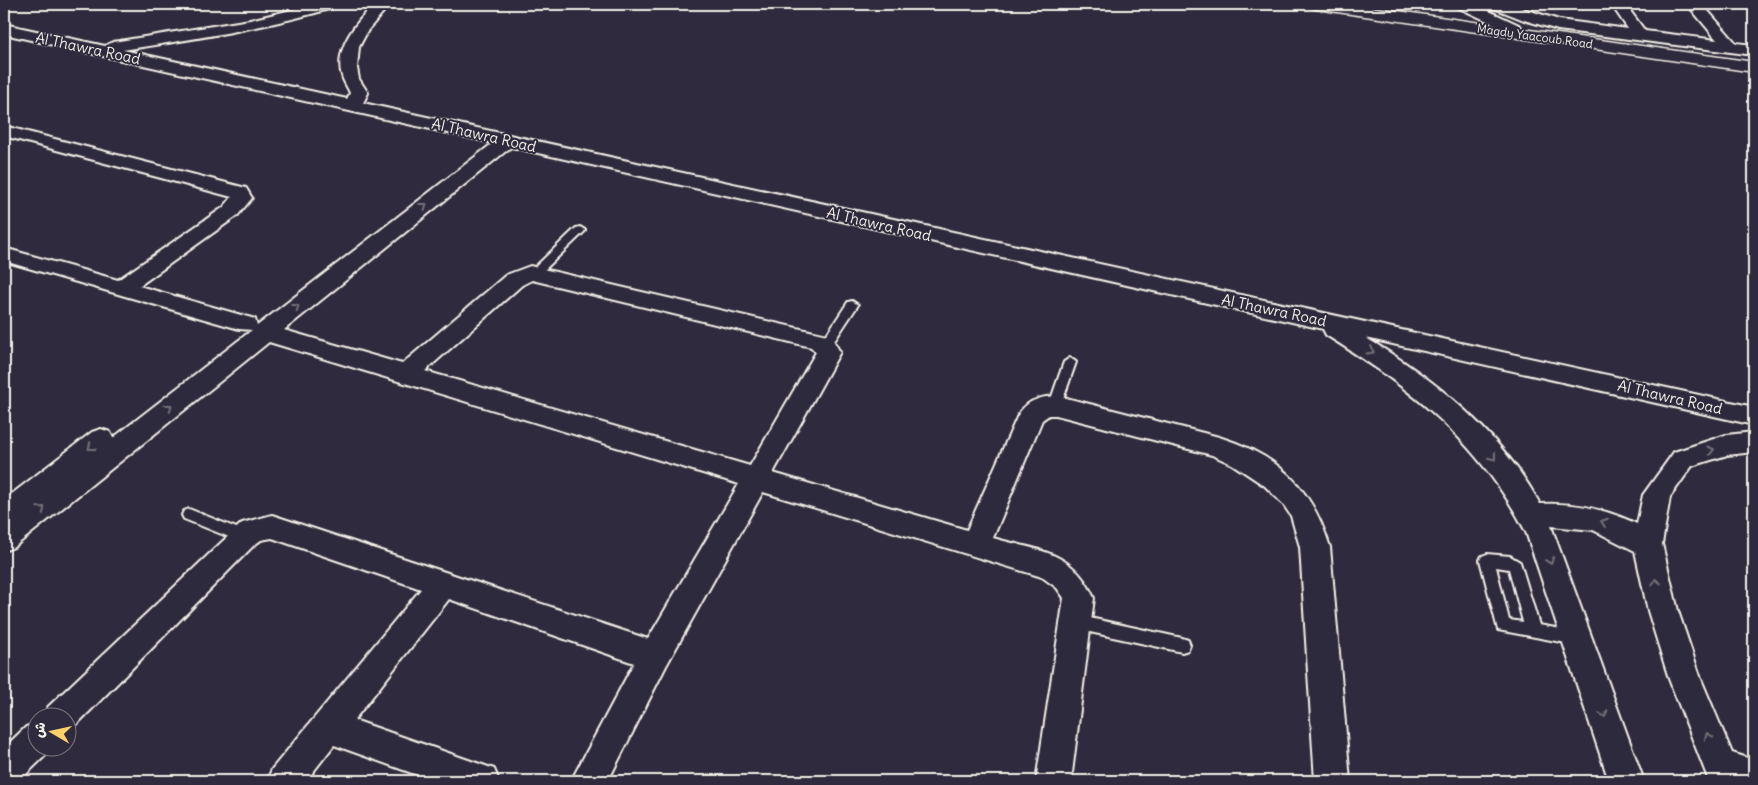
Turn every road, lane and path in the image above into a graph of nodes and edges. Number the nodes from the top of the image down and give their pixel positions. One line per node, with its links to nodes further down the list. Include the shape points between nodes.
1 (331, 4): 12 (street, via 228,30)
2 (383, 4): 15 (street, via 361,28 350,53 351,78 359,92)
3 (1316, 4): 9 (street, Magdy Yaacoub Road)
4 (1462, 4): 9 (street)
5 (1496, 4): 10 (street, via 1558,25)
6 (1694, 4): 11 (street)
7 (1615, 5): 10 (street)
8 (4, 29): 12 (street, Al Thawra Road)
9 (1538, 36): 14 (street, Magdy Yaacoub Road)
10 (1640, 36): 11 (street)
11 (1731, 47): 13 (street)
12 (97, 50): 15 (street, Al Thawra Road)
13 (1754, 50)
14 (1754, 67)
15 (353, 106): 17 (street, Al Thawra Road)
16 (4, 131): 21 (street, via 239,192 242,198 231,211)
17 (497, 138): 23 (street, Al Thawra Road, via 1052,263); 24 (street)
18 (580, 230): 20 (lane)
19 (4, 254): 21 (street)
20 (535, 273): 25 (street); 27 (street, via 518,277)
21 (121, 288): 24 (street)
22 (852, 305): 25 (lane)
23 (1313, 318): 29 (street, Al Thawra Road); 34 (street, one-way to 34, via 1387,361 1458,417 1505,472)
24 (256, 328): 27 (street); 33 (street, one-way to 33); 36 (street, one-way to 24)
25 (825, 346): 31 (street, via 828,352 825,358)
26 (1070, 362): 28 (lane)
27 (406, 374): 31 (street)
28 (1055, 405): 37 (street, via 1036,409 1031,415); 55 (street, via 1237,454 1266,471 1300,505 1315,547)
29 (1754, 416)
30 (1754, 442): 38 (street, one-way to 30, via 1657,495 1683,459 1726,445)
31 (757, 478): 37 (street); 44 (street)
32 (189, 515): 35 (lane)
33 (4, 516)
34 (1532, 516): 38 (street, one-way to 34, via 1602,520 1571,514); 42 (street, one-way to 42)
35 (244, 537): 39 (street, via 252,531 272,526); 45 (street)
36 (4, 539)
37 (976, 543): 40 (street, via 1064,574 1074,585 1079,598)
38 (1648, 544): 49 (street, one-way to 38, via 1665,619)
39 (444, 583): 44 (street); 46 (street)
40 (1076, 622): 43 (lane); 54 (street)
41 (1533, 630): 41 (lane, via 1503,625 1487,560 1510,562 1515,566); 42 (lane)
42 (1578, 638): 56 (street, one-way to 56)
43 (1182, 645)
44 (655, 656): 53 (street)
45 (70, 708)
46 (328, 727): 51 (street); 52 (street)
47 (28, 749): 48 (street)
48 (4, 772)
49 (1723, 774): 50 (street)
50 (1754, 777)
51 (284, 781)
52 (482, 781)
53 (589, 781)
54 (1054, 781)
55 (1333, 781)
56 (1626, 781)

